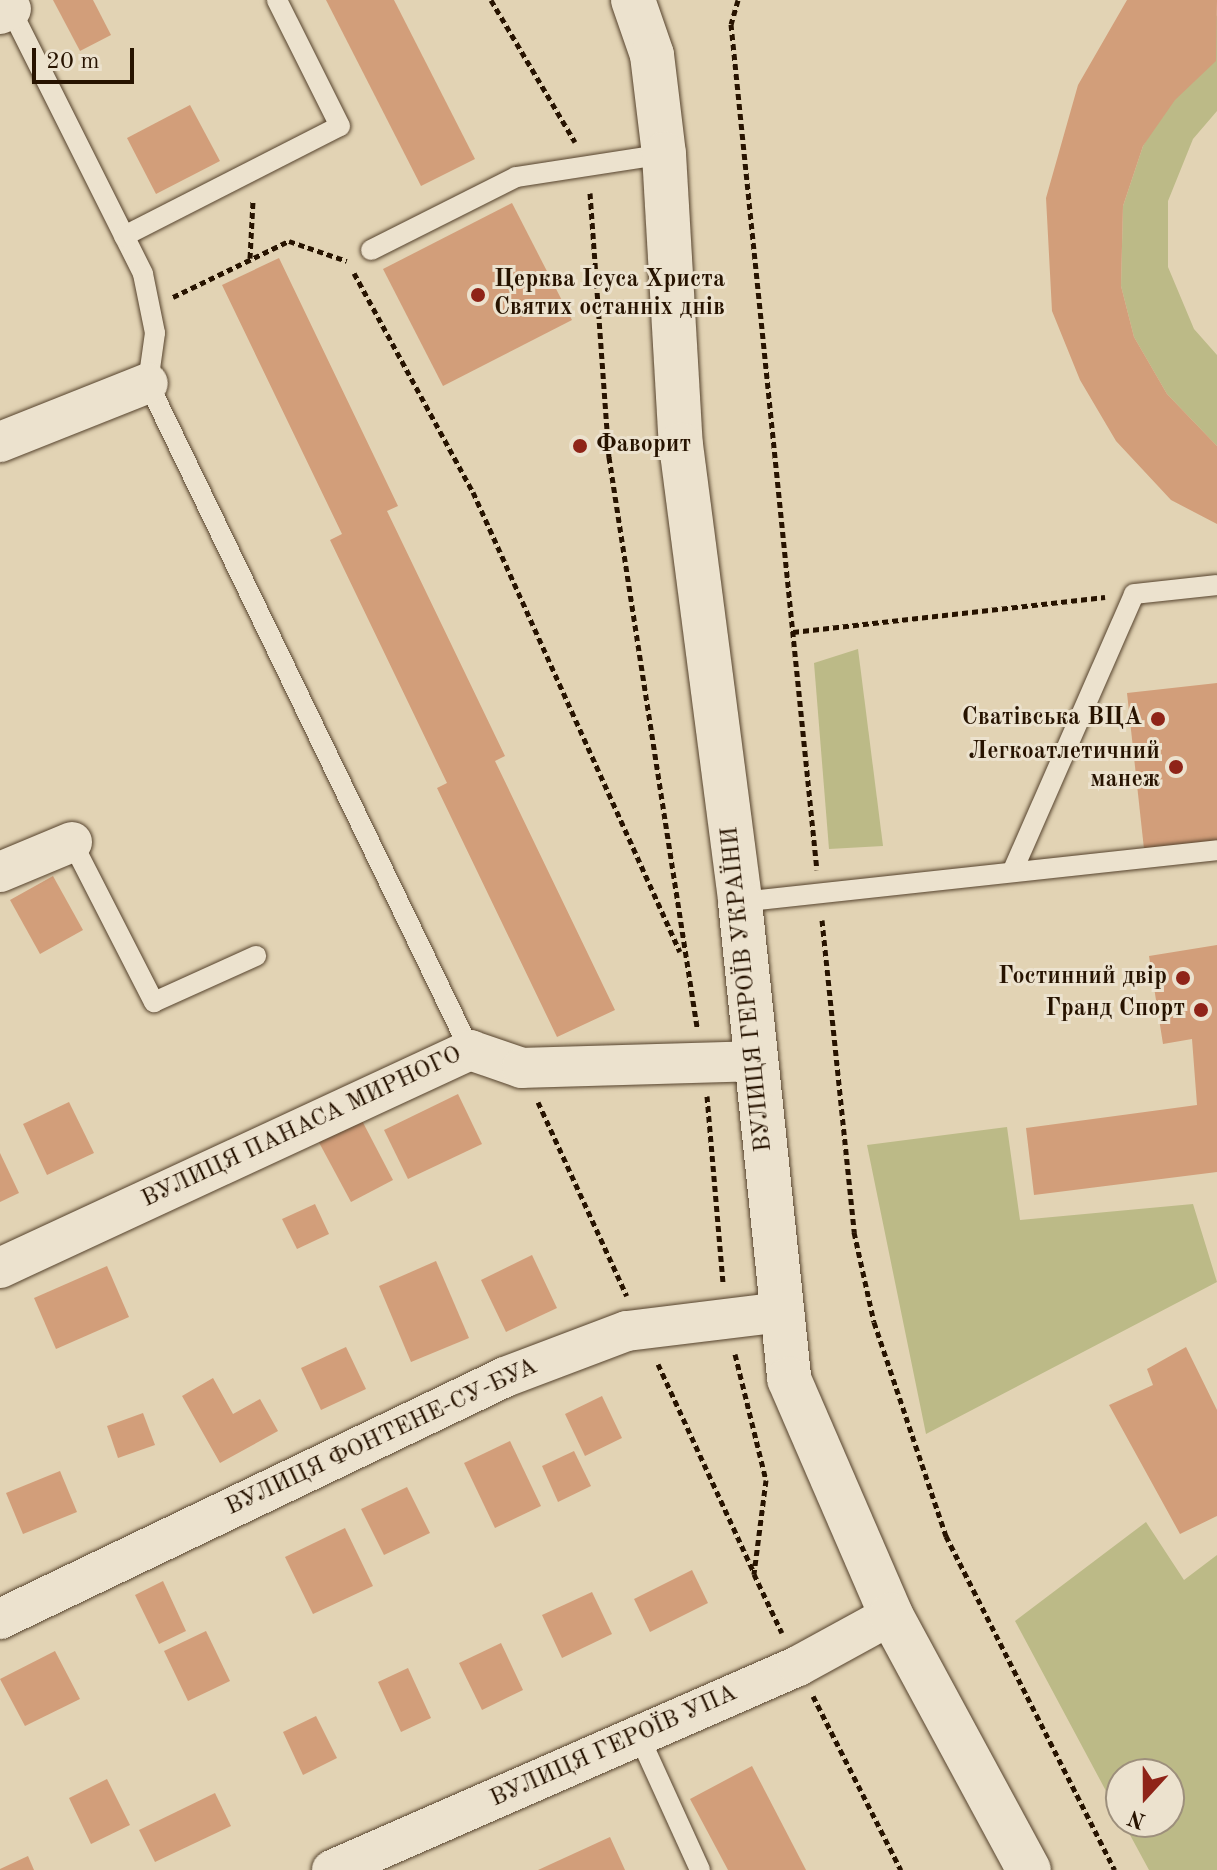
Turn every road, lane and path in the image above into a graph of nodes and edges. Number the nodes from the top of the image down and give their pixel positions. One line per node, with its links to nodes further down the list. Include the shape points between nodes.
1 (277, 0): 10 (lane, via 340,126)
2 (491, 0): 9 (path)
3 (633, 0): 7 (main road, ВУЛИЦЯ ГЕРОЇВ УКРАЇНИ)
4 (668, 0): 7 (main road, ВУЛИЦЯ ГЕРОЇВ УКРАЇНИ)
5 (738, 0): 19 (path, via 731,24)
6 (6, 8): 11 (lane)
7 (652, 55): 8 (main road, ВУЛИЦЯ ГЕРОЇВ УКРАЇНИ)
8 (664, 154): 9 (lane); 25 (main road, ВУЛИЦЯ ГЕРОЇВ УКРАЇНИ, via 681,445)
9 (587, 162): 12 (lane, via 516,177)
10 (255, 170): 11 (lane); 13 (path)
11 (124, 236): 14 (lane)
12 (371, 250)
13 (249, 259): 14 (path); 27 (path, via 289,241 348,262 473,492)
14 (154, 306): 15 (lane)
15 (148, 383): 16 (street); 28 (lane)
16 (0, 442)
17 (1217, 585): 18 (lane)
18 (1134, 594): 19 (path); 22 (lane)
19 (793, 632): 24 (path)
20 (72, 842): 23 (street); 26 (lane, via 154,1002)
21 (1217, 850): 22 (lane)
22 (1013, 870): 24 (lane)
23 (0, 872)
24 (820, 893): 25 (lane); 38 (path, via 854,1232 874,1322 946,1536)
25 (740, 902): 29 (main road, ВУЛИЦЯ ГЕРОЇВ УКРАЇНИ)
26 (256, 956)
27 (684, 961)
28 (470, 1050): 29 (street, ВУЛИЦЯ ПАНАСА МИРНОГО, via 522,1068); 30 (street, ВУЛИЦЯ ПАНАСА МИРНОГО)
29 (758, 1061): 31 (main road, ВУЛИЦЯ ГЕРОЇВ УКРАЇНИ)
30 (0, 1268)
31 (781, 1312): 32 (main road, ВУЛИЦЯ ГЕРОЇВ УКРАЇНИ, via 789,1379); 33 (street, ВУЛИЦЯ ФОНТЕНЕ-СУ-БУА, via 627,1331 505,1377)
32 (891, 1615): 34 (street, ВУЛИЦЯ ГЕРОЇВ УПА, via 798,1666); 37 (main road, ВУЛИЦЯ ГЕРОЇВ УКРАЇНИ)
33 (0, 1619)
34 (639, 1736): 35 (street, ВУЛИЦЯ ГЕРОЇВ УПА); 36 (lane)
35 (332, 1870)
36 (700, 1870)
37 (1029, 1870)
38 (1115, 1870)

